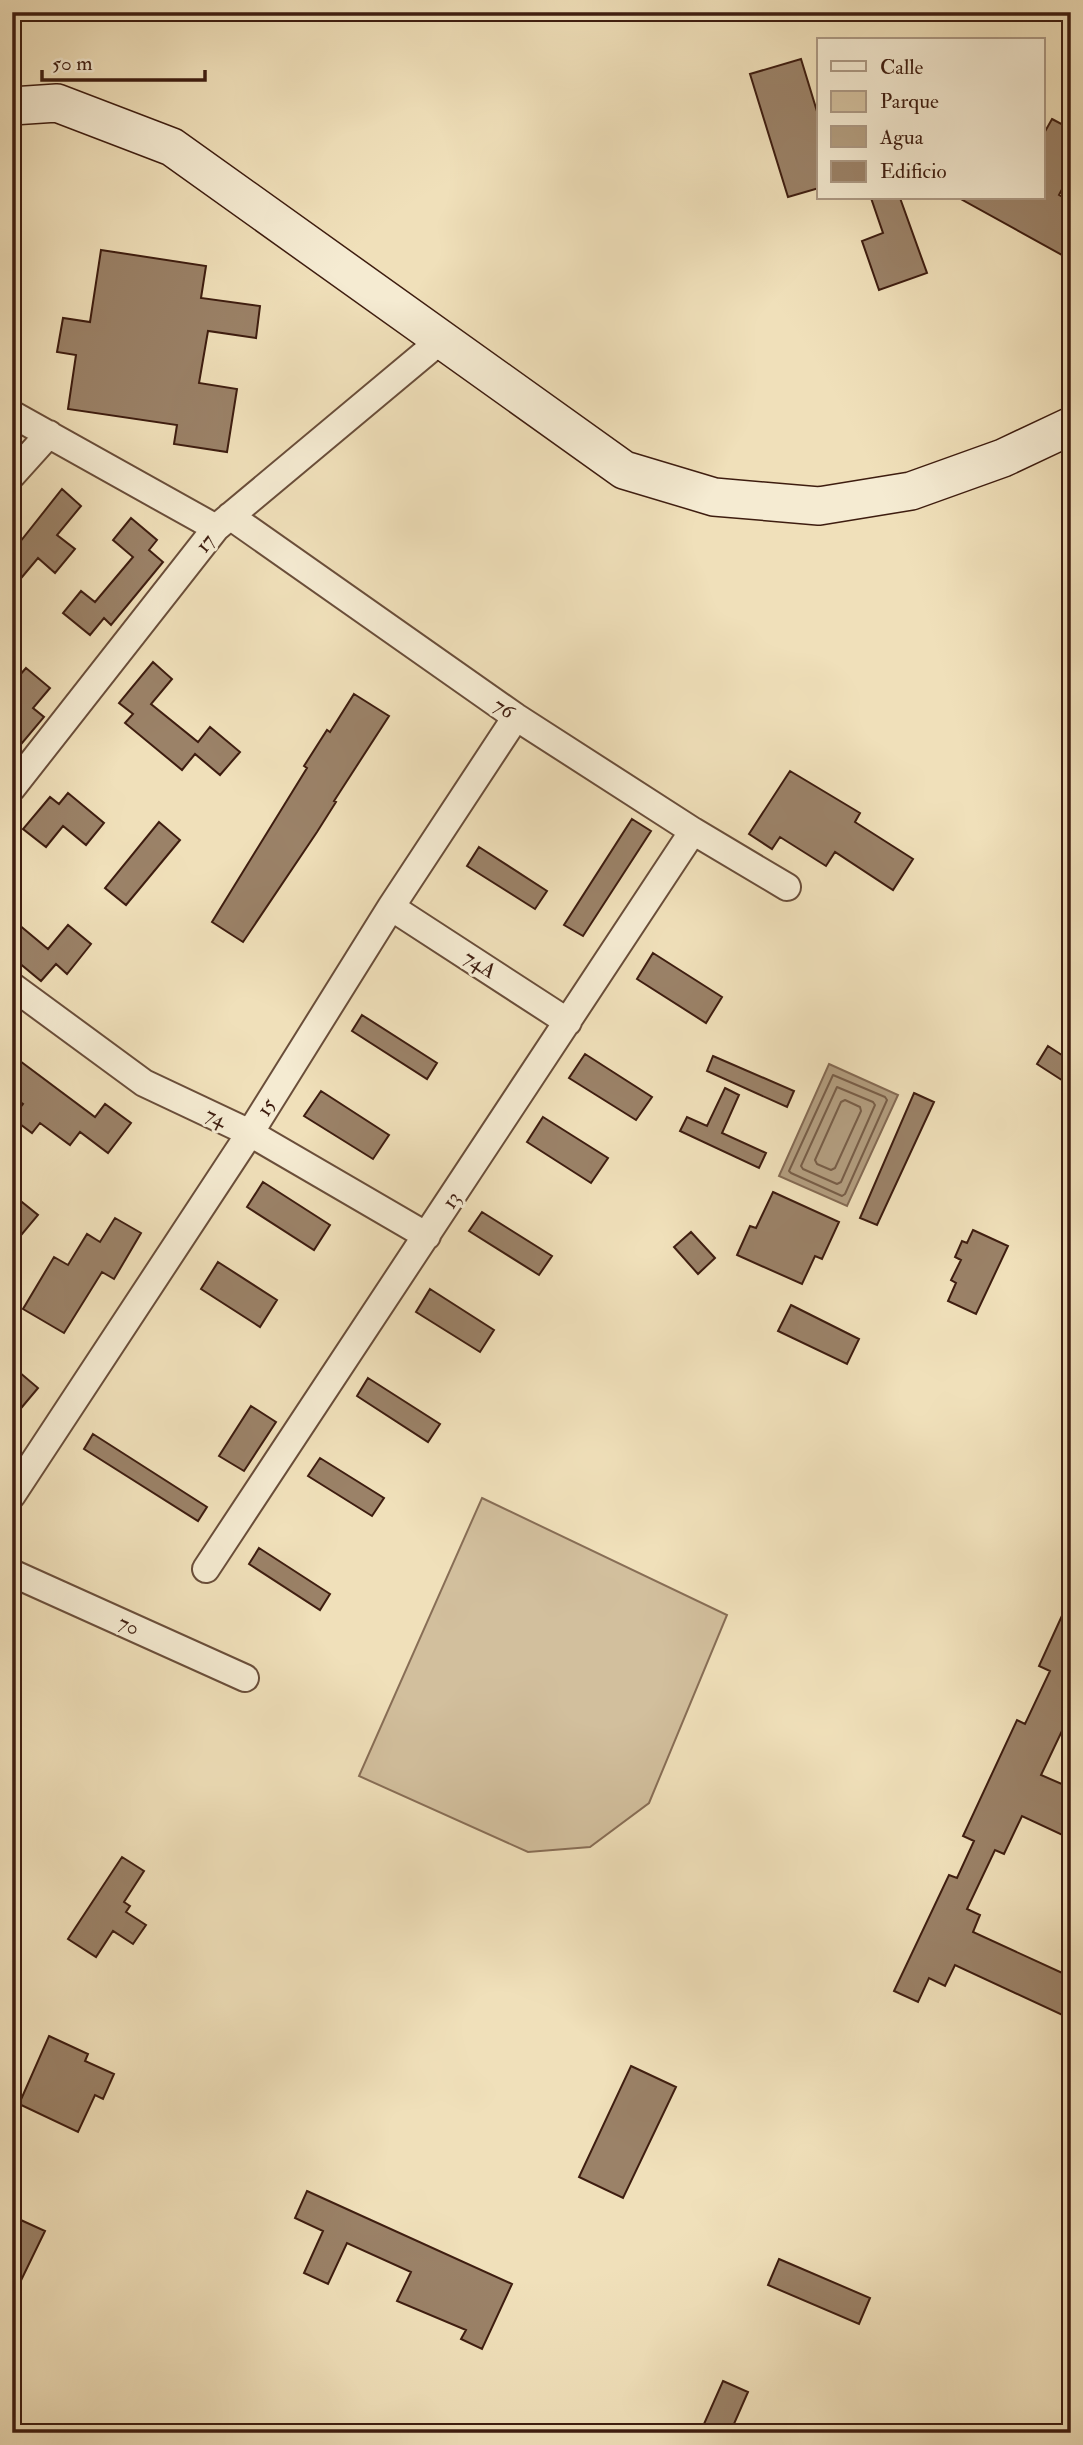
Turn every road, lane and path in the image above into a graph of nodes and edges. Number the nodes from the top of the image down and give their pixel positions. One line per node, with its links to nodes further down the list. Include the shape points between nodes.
1 (12, 106): 2 (street, via 57,103 172,147)
2 (441, 340): 4 (street, via 624,470 714,497 819,506 911,491 1003,458); 7 (street, 17)
3 (12, 414): 5 (street, 76)
4 (1071, 426)
5 (49, 433): 6 (street); 7 (street, 76)
6 (12, 475)
7 (223, 522): 8 (street, 76); 9 (street, 17)
8 (516, 717): 10 (street, 76); 12 (street, 15)
9 (12, 788)
10 (693, 831): 11 (street, 76); 14 (street, 13)
11 (787, 887)
12 (391, 907): 14 (street, 74A); 15 (street, 15)
13 (12, 986): 15 (street, 74, via 144,1083)
14 (568, 1022): 16 (street, 13)
15 (250, 1133): 16 (street, 74); 17 (street, 15)
16 (428, 1236): 19 (street, 13)
17 (22, 1457): 18 (street, 15)
18 (12, 1494)
19 (206, 1569)
20 (12, 1573): 21 (street, 70)
21 (245, 1678)

